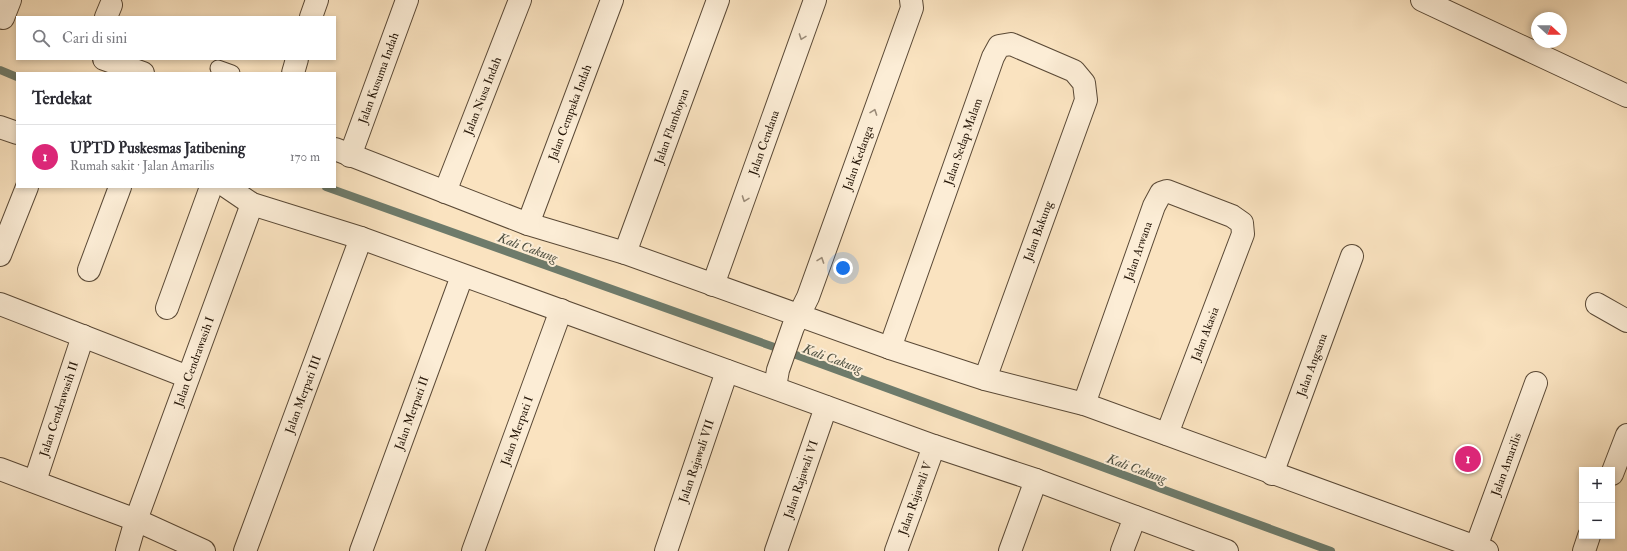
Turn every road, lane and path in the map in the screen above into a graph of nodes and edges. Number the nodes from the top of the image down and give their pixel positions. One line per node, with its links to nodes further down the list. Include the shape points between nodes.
1 (317, 0): 9 (street)
2 (407, 0): 18 (street, Jalan Kusuma Indah)
3 (520, 0): 23 (street, Jalan Nusa Indah)
4 (612, 0): 25 (street, Jalan Cempaka Indah)
5 (718, 0): 28 (street, Jalan Flamboyan)
6 (815, 0): 33 (street, Jalan Cendana, one-way to 33)
7 (911, 0): 38 (street, Jalan Kedanga, one-way to 7, via 912,8)
8 (1422, 0): 15 (street)
9 (311, 16)
10 (107, 60): 12 (street)
11 (297, 60): 13 (street)
12 (140, 72)
13 (293, 72)
14 (1084, 83): 41 (street, Jalan Sedap Malam, via 1074,71 1011,44 1004,44 996,50); 45 (street, Jalan Bakung, via 1086,100)
15 (1627, 96)
16 (0, 126): 17 (street)
17 (16, 133)
18 (343, 152): 23 (street)
19 (28, 188): 29 (street)
20 (120, 188): 31 (street)
21 (211, 188): 36 (street)
22 (228, 188): 24 (street)
23 (445, 192): 25 (street)
24 (252, 204): 27 (street); 43 (street, Jalan Cendrawasih I)
25 (528, 224): 28 (street)
26 (1243, 234): 47 (street, Jalan Arwana, via 1242,223 1232,216 1167,191 1160,193); 49 (street, Jalan Akasia)
27 (361, 238): 32 (street); 63 (street, Jalan Merpati III)
28 (625, 253): 33 (street)
29 (0, 255)
30 (1352, 256): 54 (street, Jalan Angsana)
31 (89, 270)
32 (462, 276): 37 (street); 64 (street, Jalan Merpati II)
33 (713, 285): 38 (street)
34 (0, 304): 40 (street)
35 (1597, 304): 39 (street)
36 (167, 308)
37 (561, 310): 42 (street); 65 (street, Jalan Merpati I)
38 (796, 321): 41 (street); 44 (street, Jalan Kedanga)
39 (1627, 321)
40 (83, 336): 43 (street); 56 (street, Jalan Cendrawasih II)
41 (893, 338): 45 (street)
42 (727, 371): 44 (street); 66 (street, Jalan Rajawali VII)
43 (188, 377): 58 (street, Jalan Cendrawasih I)
44 (777, 379): 48 (street)
45 (985, 379): 47 (street)
46 (1536, 383): 60 (street, Jalan Amarilis)
47 (1084, 404): 49 (street)
48 (826, 407): 51 (street); 67 (street, Jalan Rajawali VI)
49 (1167, 434): 54 (street)
50 (1627, 435): 52 (street)
51 (934, 446): 55 (street); 68 (street, Jalan Rajawali V)
52 (1615, 467)
53 (0, 469): 56 (street)
54 (1272, 474): 60 (street)
55 (1036, 480): 57 (street); 69 (street)
56 (35, 481): 58 (street)
57 (1135, 517): 70 (street); 71 (street)
58 (136, 520): 61 (street, Jalan Cendrawasih I); 62 (street)
59 (1588, 539): 72 (street)
60 (1482, 549)
61 (127, 551)
62 (204, 551)
63 (245, 551)
64 (361, 551)
65 (473, 551)
66 (666, 551)
67 (776, 551)
68 (896, 551)
69 (1010, 551)
70 (1122, 551)
71 (1227, 551)
72 (1584, 551)

